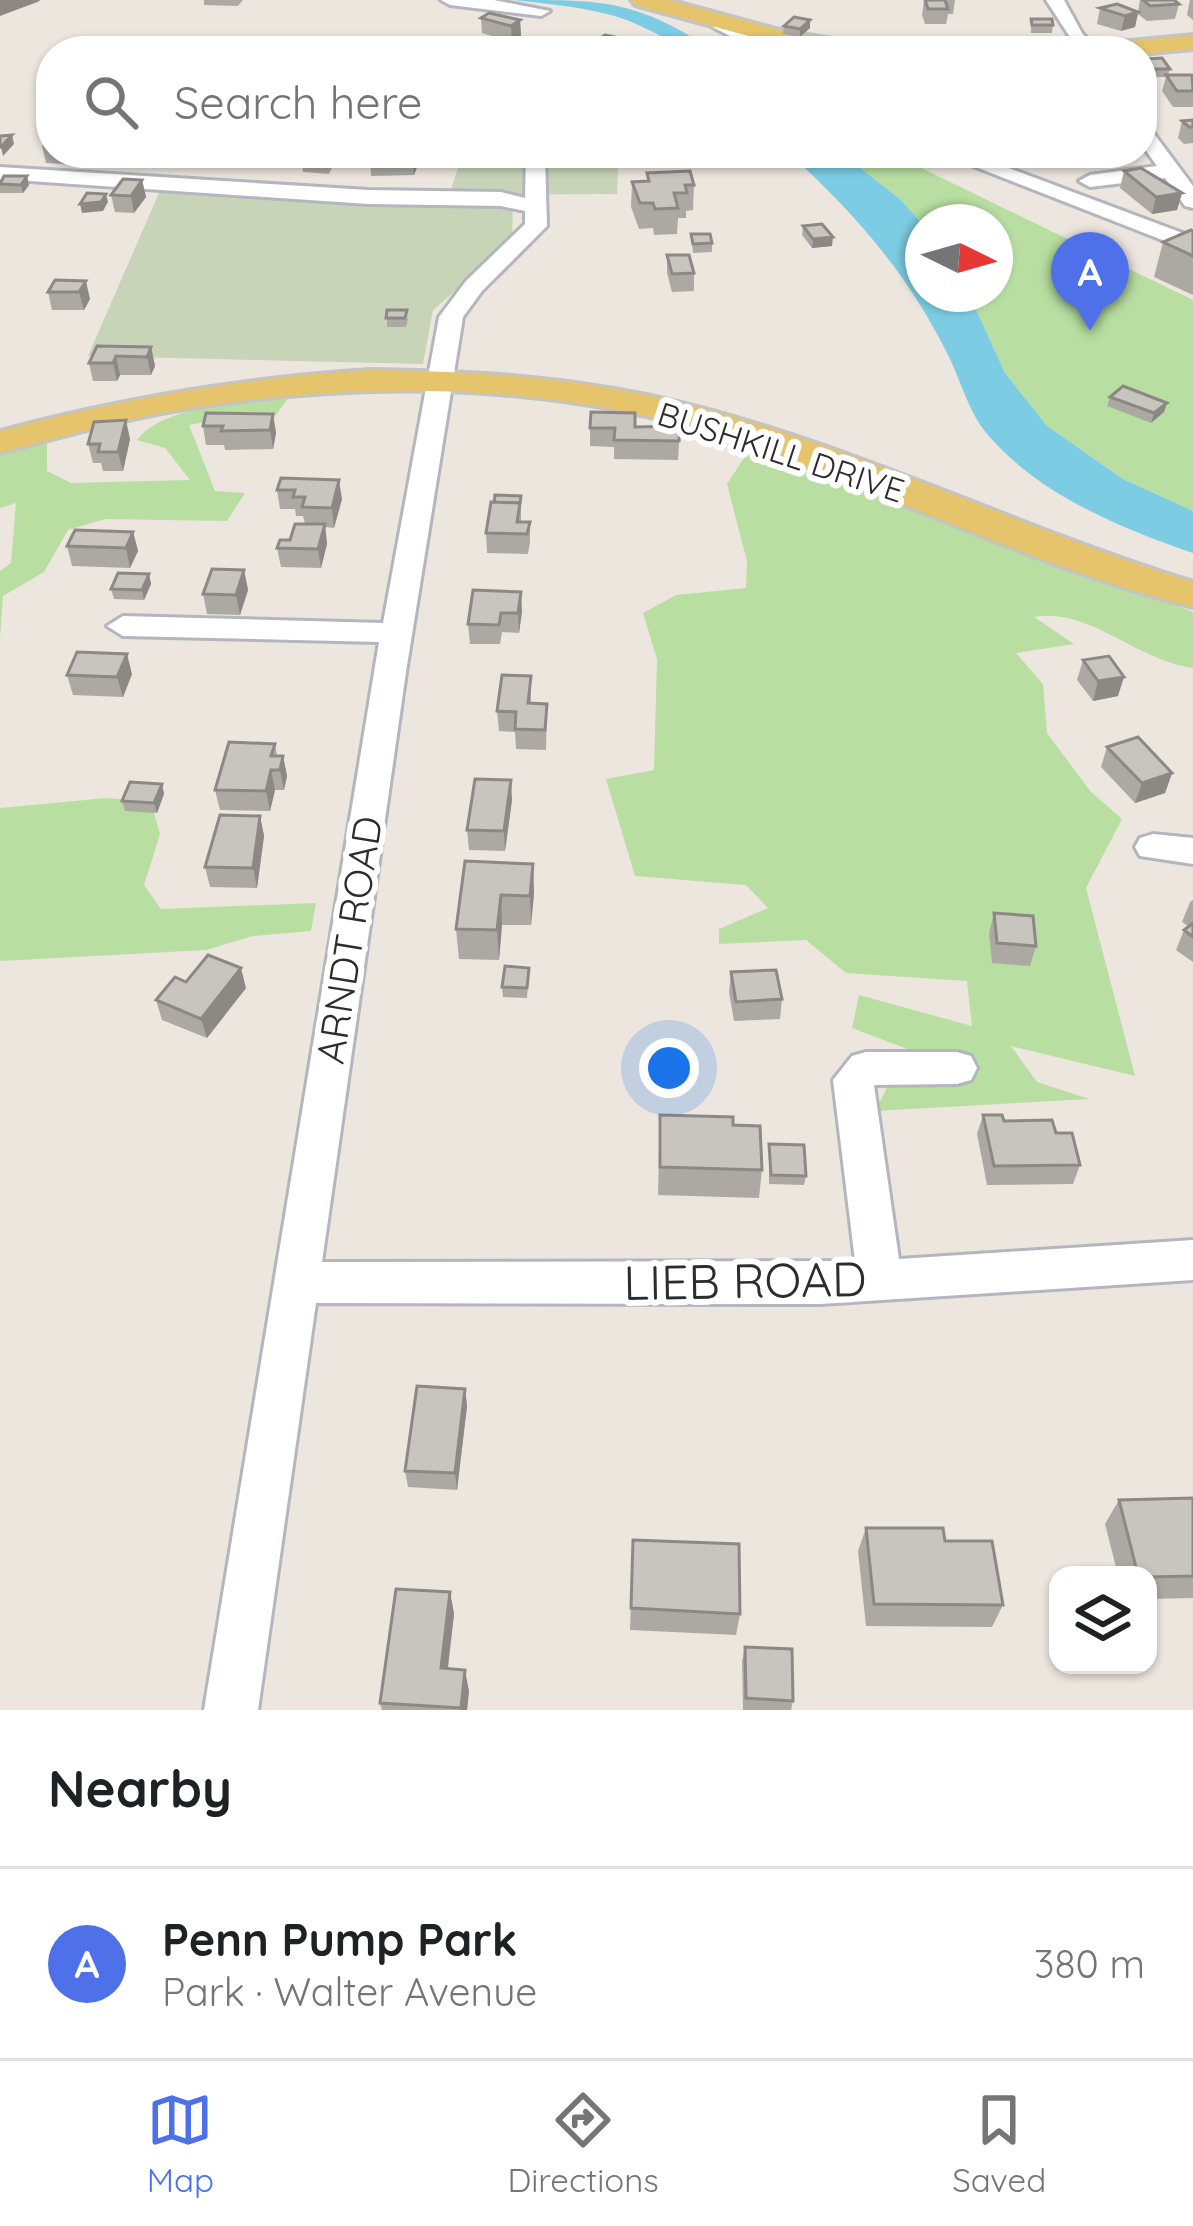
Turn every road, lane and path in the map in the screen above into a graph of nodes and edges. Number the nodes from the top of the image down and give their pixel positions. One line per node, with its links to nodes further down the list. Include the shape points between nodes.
1 (450, 0): 4 (street)
2 (643, 0): 5 (main road)
3 (1055, 0): 8 (street)
4 (542, 11)
5 (718, 23): 6 (street); 7 (main road)
6 (743, 36)
7 (786, 36)
8 (1074, 36)
9 (1193, 42): 10 (main road)
10 (1157, 45)
11 (1157, 149): 15 (street)
12 (531, 168): 18 (street)
13 (990, 168): 19 (street)
14 (0, 173): 18 (street)
15 (1177, 173): 16 (street); 17 (street)
16 (1090, 181)
17 (1193, 201)
18 (532, 206): 20 (street, ARNDT ROAD, via 532,233 456,308)
19 (1193, 245)
20 (442, 381): 21 (main road, BUSHKILL DRIVE, via 248,388 109,412); 22 (main road, BUSHKILL DRIVE, via 598,396 741,431); 24 (street, ARNDT ROAD)
21 (0, 442)
22 (1193, 596)
23 (123, 626): 24 (street)
24 (397, 634): 30 (street, ARNDT ROAD)
25 (1153, 847): 26 (street)
26 (1193, 851)
27 (957, 1068): 29 (street, via 866,1068 854,1080)
28 (1193, 1260): 29 (street, LIEB ROAD)
29 (880, 1280): 30 (street, LIEB ROAD)
30 (297, 1282): 31 (street, ARNDT ROAD)
31 (231, 1710)

